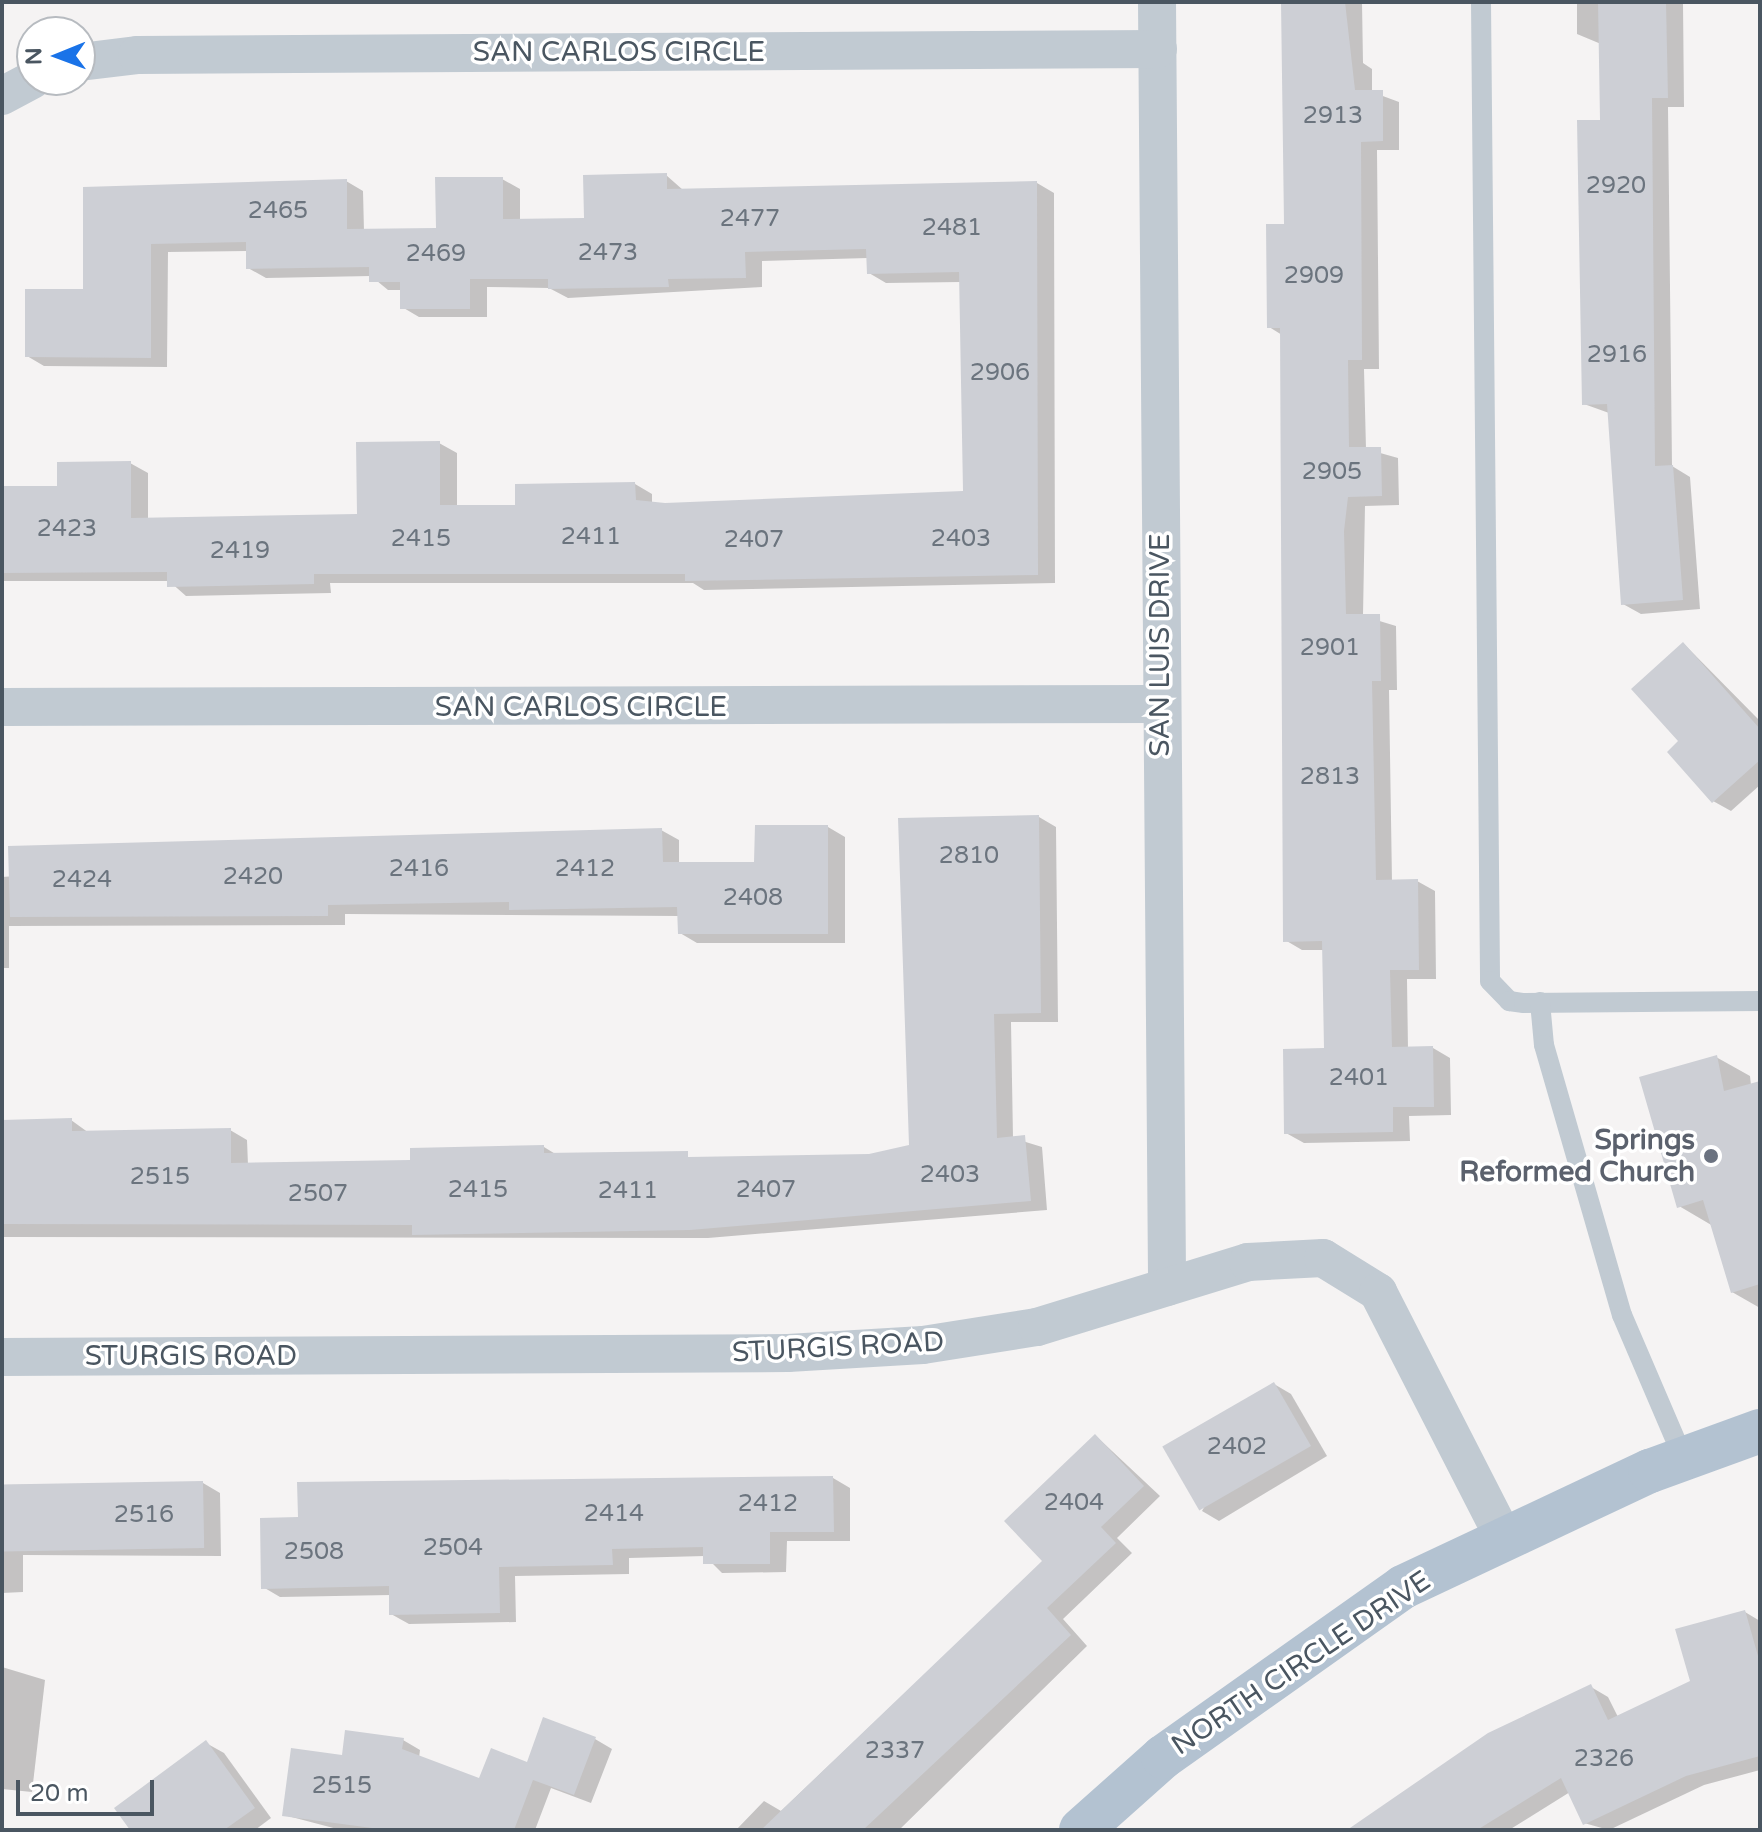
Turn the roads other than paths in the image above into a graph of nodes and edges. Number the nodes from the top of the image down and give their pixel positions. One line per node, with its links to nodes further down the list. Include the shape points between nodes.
1 (1157, 2): 3 (street, SAN LUIS DRIVE)
2 (1481, 2): 8 (lane, via 1488,966 1509,1001)
3 (1158, 49): 4 (street, SAN CARLOS CIRCLE, via 153,54); 5 (street, SAN LUIS DRIVE)
4 (96, 60)
5 (1160, 704): 6 (street, SAN CARLOS CIRCLE); 9 (street, SAN LUIS DRIVE)
6 (2, 707)
7 (1760, 1001): 8 (lane)
8 (1540, 1002): 12 (lane, via 1544,1045 1622,1315)
9 (1167, 1287): 10 (street, STURGIS ROAD, via 976,1338 803,1352); 13 (street, STURGIS ROAD, via 1285,1256 1323,1258 1350,1269 1378,1292 1404,1333)
10 (2, 1357)
11 (1760, 1431): 12 (main road, NORTH CIRCLE DRIVE)
12 (1683, 1457): 13 (main road, NORTH CIRCLE DRIVE)
13 (1503, 1536): 14 (main road, NORTH CIRCLE DRIVE, via 1403,1587 1163,1757)
14 (1081, 1830)

